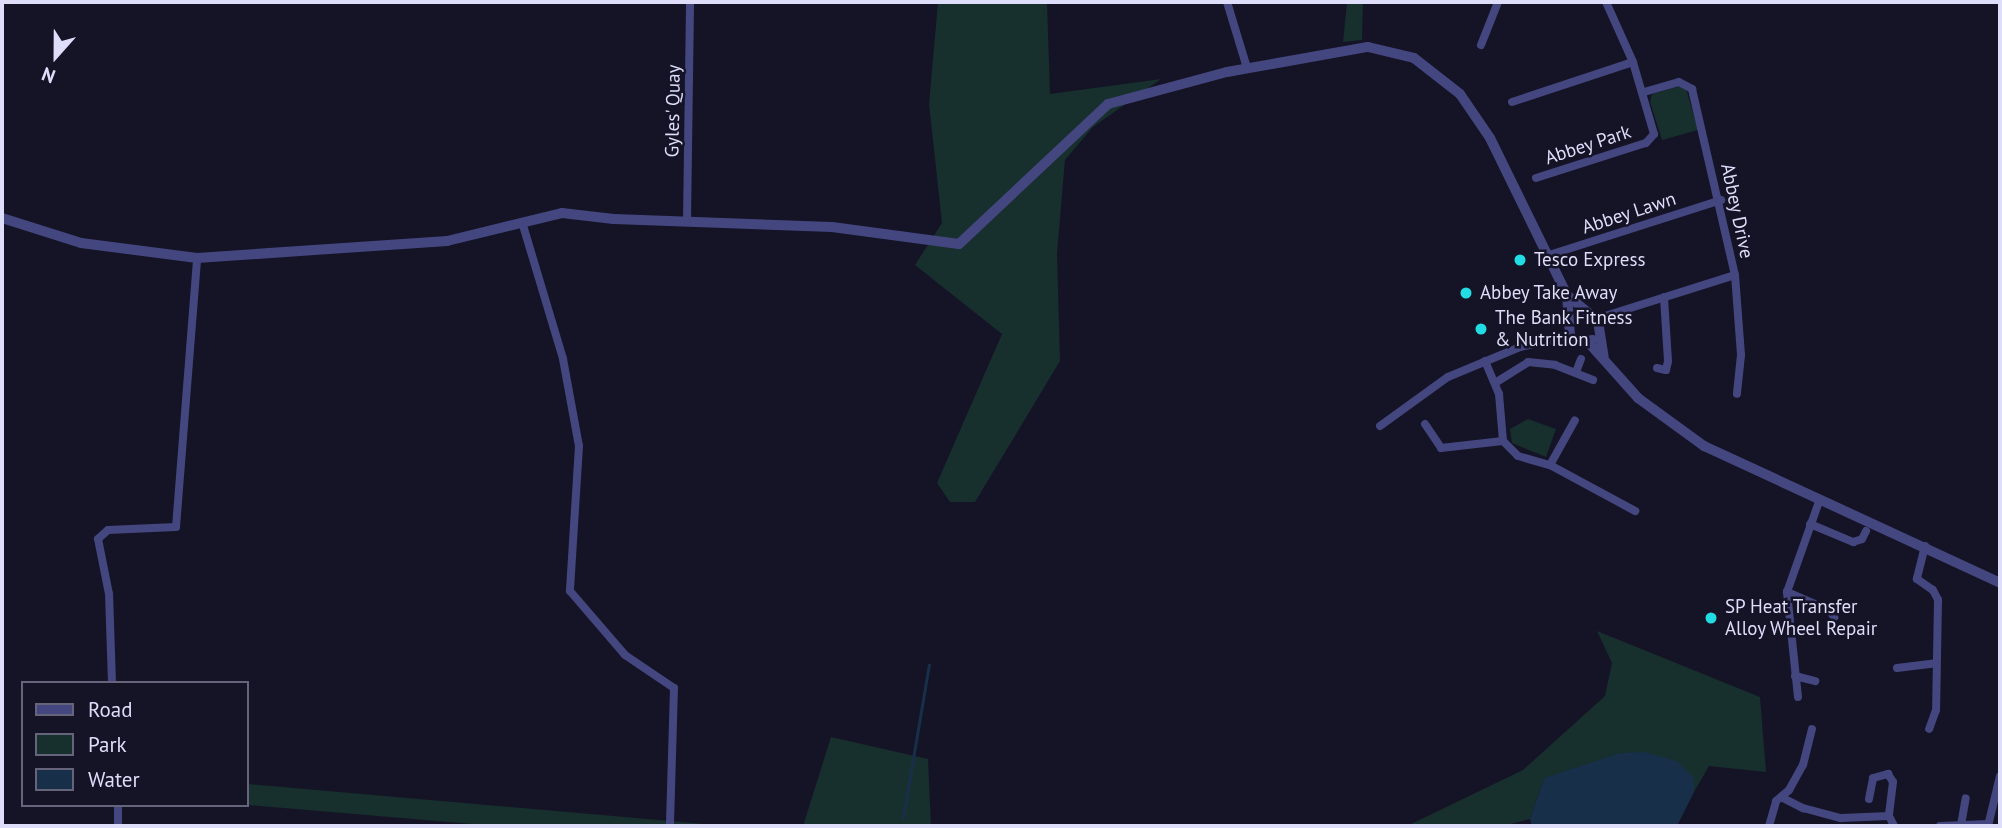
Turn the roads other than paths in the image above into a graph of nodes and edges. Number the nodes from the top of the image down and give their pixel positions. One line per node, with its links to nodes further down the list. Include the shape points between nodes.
1 (691, 2): 13 (street, Gyles' Quay)
2 (1227, 2): 7 (street)
3 (1498, 2): 5 (street)
4 (1606, 2): 6 (street, Abbey Park)
5 (1481, 45)
6 (1633, 62): 8 (street, Abbey Park); 9 (street)
7 (1247, 68): 13 (street, via 1108,104 959,244 832,227); 15 (street, via 1368,47 1423,64 1460,94 1490,138)
8 (1644, 92): 10 (street, Abbey Park, via 1655,128 1651,139); 11 (street, Abbey Drive, via 1689,83)
9 (1512, 102)
10 (1536, 178)
11 (1721, 200): 15 (street, Abbey Lawn); 17 (street, Abbey Drive)
12 (2, 218): 16 (street, via 81,243)
13 (687, 220): 14 (street, via 562,213)
14 (522, 222): 16 (street, via 447,241); 64 (street, via 563,359 579,446 570,591 625,655 674,688)
15 (1546, 256): 18 (street)
16 (197, 258): 47 (street, via 176,527 108,530 98,539 109,594)
17 (1735, 275): 19 (street); 30 (street, Abbey Drive, via 1741,355)
18 (1567, 295): 20 (street); 22 (street)
19 (1664, 297): 21 (street); 26 (street, via 1668,360 1666,370)
20 (1582, 312): 22 (street); 23 (street, via 1595,317)
21 (1605, 316)
22 (1570, 327): 23 (street); 25 (street)
23 (1593, 339): 36 (street, via 1638,398 1684,433)
24 (1581, 359): 27 (street)
25 (1485, 360): 29 (street); 33 (street, via 1425,390)
26 (1657, 368)
27 (1576, 372): 28 (street); 29 (street, via 1528,362)
28 (1593, 380)
29 (1495, 383): 34 (street)
30 (1737, 394)
31 (1575, 420): 35 (street)
32 (1425, 425): 34 (street, via 1441,447)
33 (1380, 426)
34 (1504, 438): 35 (street, via 1518,456)
35 (1550, 465): 37 (street)
36 (1820, 499): 38 (street); 40 (street)
37 (1635, 511)
38 (1810, 524): 39 (street, via 1853,542 1862,539); 42 (street)
39 (1866, 531)
40 (1925, 546): 41 (street); 44 (street, via 1916,572 1917,579 1933,590 1938,600)
41 (2000, 583)
42 (1787, 592): 43 (street, via 1829,610); 46 (street)
43 (1834, 617)
44 (1936, 663): 45 (street); 51 (street, via 1936,710)
45 (1897, 668)
46 (1796, 676): 48 (street); 49 (street)
47 (112, 681)
48 (1815, 681)
49 (1798, 697)
50 (1812, 729): 55 (street, via 1803,765)
51 (1930, 729)
52 (1895, 767): 54 (street)
53 (2000, 776): 62 (street)
54 (1893, 782): 57 (street, via 1888,774 1877,775); 59 (street)
55 (1781, 797): 60 (street); 65 (street)
56 (1966, 798): 61 (street)
57 (1869, 799)
58 (118, 807): 63 (street)
59 (1889, 816): 60 (street); 66 (street)
60 (1840, 822)
61 (1961, 824): 62 (street); 67 (street)
62 (1988, 825)
63 (118, 826)
64 (670, 826)
65 (1769, 826)
66 (1894, 826)
67 (1940, 826)

